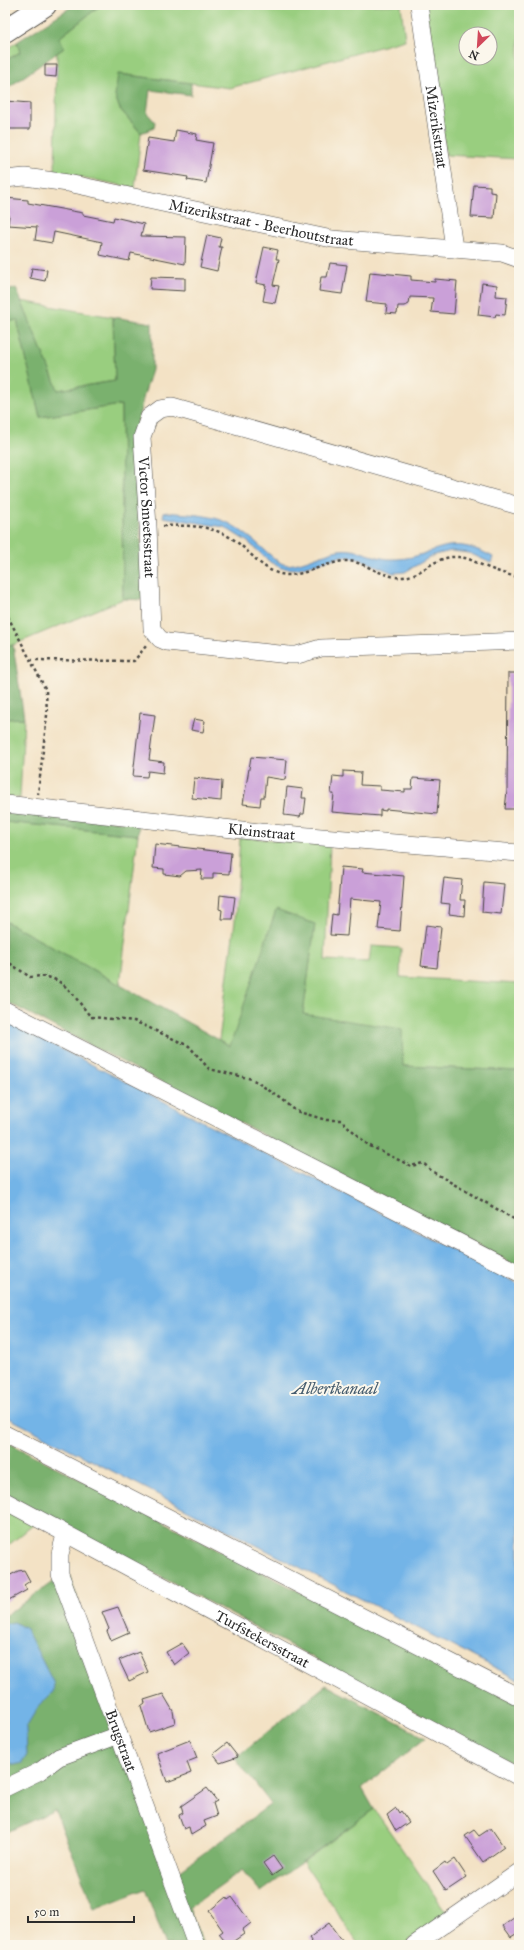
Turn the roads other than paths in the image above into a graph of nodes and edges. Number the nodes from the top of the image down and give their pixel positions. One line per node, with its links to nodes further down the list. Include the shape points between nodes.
1 (45, 5): 3 (highway)
2 (419, 5): 5 (street, Mizerikstraat)
3 (5, 31)
4 (5, 179): 5 (street, Mizerikstraat - Beerhoutstraat, via 25,176 68,183 332,239)
5 (454, 248): 6 (street, Mizerikstraat - Beerhoutstraat, via 502,252)
6 (519, 258)
7 (519, 506): 8 (street, Victor Smeetsstraat, via 172,407 160,410 149,417 142,437 151,621 155,635 167,642 289,655 321,648)
8 (519, 641)
9 (5, 804): 10 (street, Kleinstraat, via 260,832)
10 (519, 853)
11 (5, 1010): 12 (street)
12 (519, 1273)
13 (5, 1434): 16 (street)
14 (5, 1501): 15 (street, Turfstekersstraat)
15 (65, 1534): 17 (street, Brugstraat, via 60,1554 60,1574); 18 (street, Turfstekersstraat)
16 (519, 1697)
17 (119, 1735): 19 (street, via 59,1757 40,1771); 21 (street, Brugstraat)
18 (519, 1777)
19 (5, 1788)
20 (519, 1872): 22 (street)
21 (196, 1945)
22 (414, 1945)

